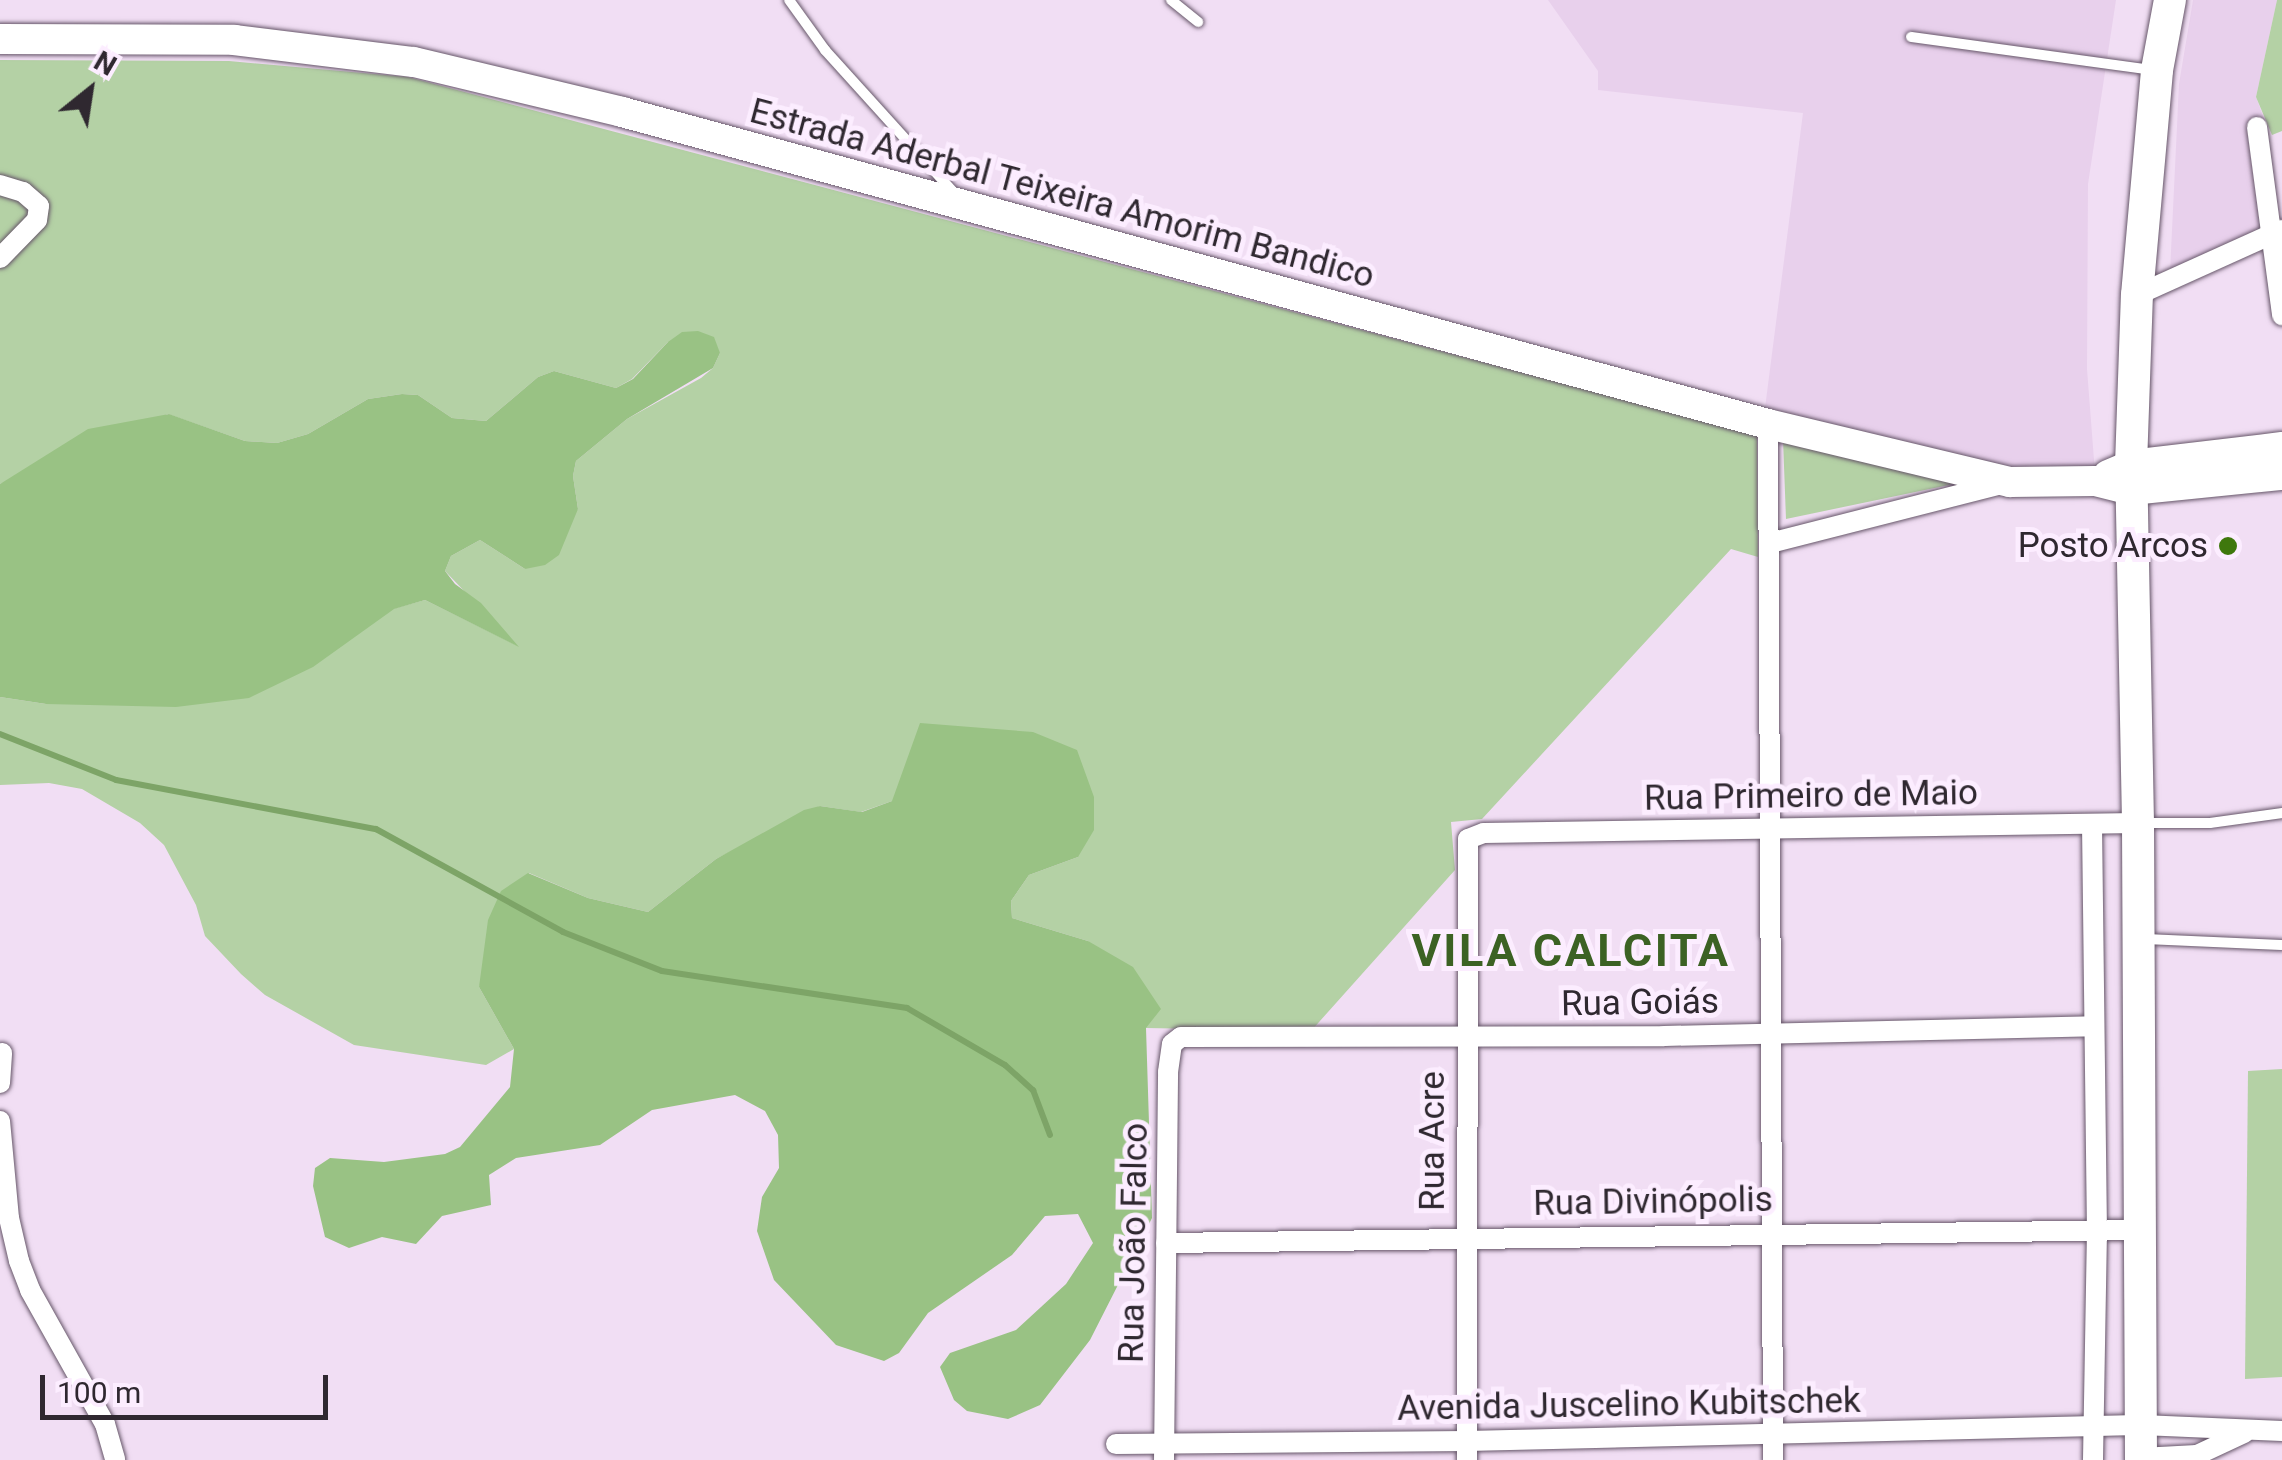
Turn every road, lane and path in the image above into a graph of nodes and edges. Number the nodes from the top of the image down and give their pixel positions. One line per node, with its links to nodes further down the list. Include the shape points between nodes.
1 (789, 0): 10 (lane, via 824,50)
2 (1172, 0): 4 (lane)
3 (2170, 0): 7 (main road)
4 (1198, 22)
5 (1911, 37): 7 (lane)
6 (0, 39): 10 (main road, Estrada Aderbal Teixeira Amorim Bandico, via 234,40 414,62)
7 (2158, 70): 13 (main road)
8 (2257, 126): 11 (street)
9 (0, 186): 12 (street, via 23,192 39,206 37,220)
10 (964, 206): 15 (main road, Estrada Aderbal Teixeira Amorim Bandico)
11 (2277, 232): 13 (street); 14 (street)
12 (0, 258)
13 (2137, 295): 18 (main road)
14 (2282, 315)
15 (1768, 424): 19 (main road, Estrada Aderbal Teixeira Amorim Bandico); 20 (street)
16 (2282, 447): 18 (main road)
17 (2282, 475): 18 (main road)
18 (2131, 478): 19 (main road, Estrada Aderbal Teixeira Amorim Bandico); 22 (main road)
19 (2010, 482): 20 (street)
20 (1770, 543): 24 (street)
21 (2282, 813): 22 (lane)
22 (2138, 823): 23 (street, Rua Primeiro de Maio); 26 (main road)
23 (2092, 824): 24 (street, Rua Primeiro de Maio); 28 (street)
24 (1770, 830): 25 (street, Rua Primeiro de Maio); 29 (street)
25 (1484, 833): 31 (street, Rua Acre, via 1465,845)
26 (2139, 939): 27 (lane); 36 (main road)
27 (2282, 945)
28 (2094, 1026): 29 (street, Rua Goiás); 35 (street)
29 (1771, 1034): 31 (street, Rua Goiás); 37 (street)
30 (1186, 1036): 31 (street, Rua Goiás); 39 (street, Rua João Falco, via 1170,1050)
31 (1465, 1038): 38 (street, Rua Acre)
32 (2, 1053): 33 (street)
33 (0, 1083)
34 (0, 1122): 49 (street, via 19,1260 105,1424)
35 (2096, 1230): 36 (street, Rua Divinópolis); 37 (street, Rua Divinópolis); 40 (street)
36 (2140, 1230): 45 (main road)
37 (1772, 1233): 38 (street, Rua Divinópolis); 43 (street)
38 (1466, 1236): 39 (street, Rua Divinópolis); 46 (street, Rua Acre)
39 (1166, 1243): 47 (street, Rua João Falco)
40 (2092, 1427): 43 (street, Avenida Juscelino Kubitschek); 45 (street, Avenida Juscelino Kubitschek); 51 (street)
41 (2282, 1432): 42 (street)
42 (2244, 1433): 45 (street); 48 (street)
43 (1772, 1435): 46 (street, Avenida Juscelino Kubitschek); 50 (street)
44 (1116, 1444): 47 (street, Avenida Juscelino Kubitschek)
45 (2141, 1448): 48 (street)
46 (1467, 1451): 47 (street, Avenida Juscelino Kubitschek)
47 (1164, 1452)
48 (2197, 1458)
49 (115, 1460)
50 (1773, 1460)
51 (2092, 1460)

